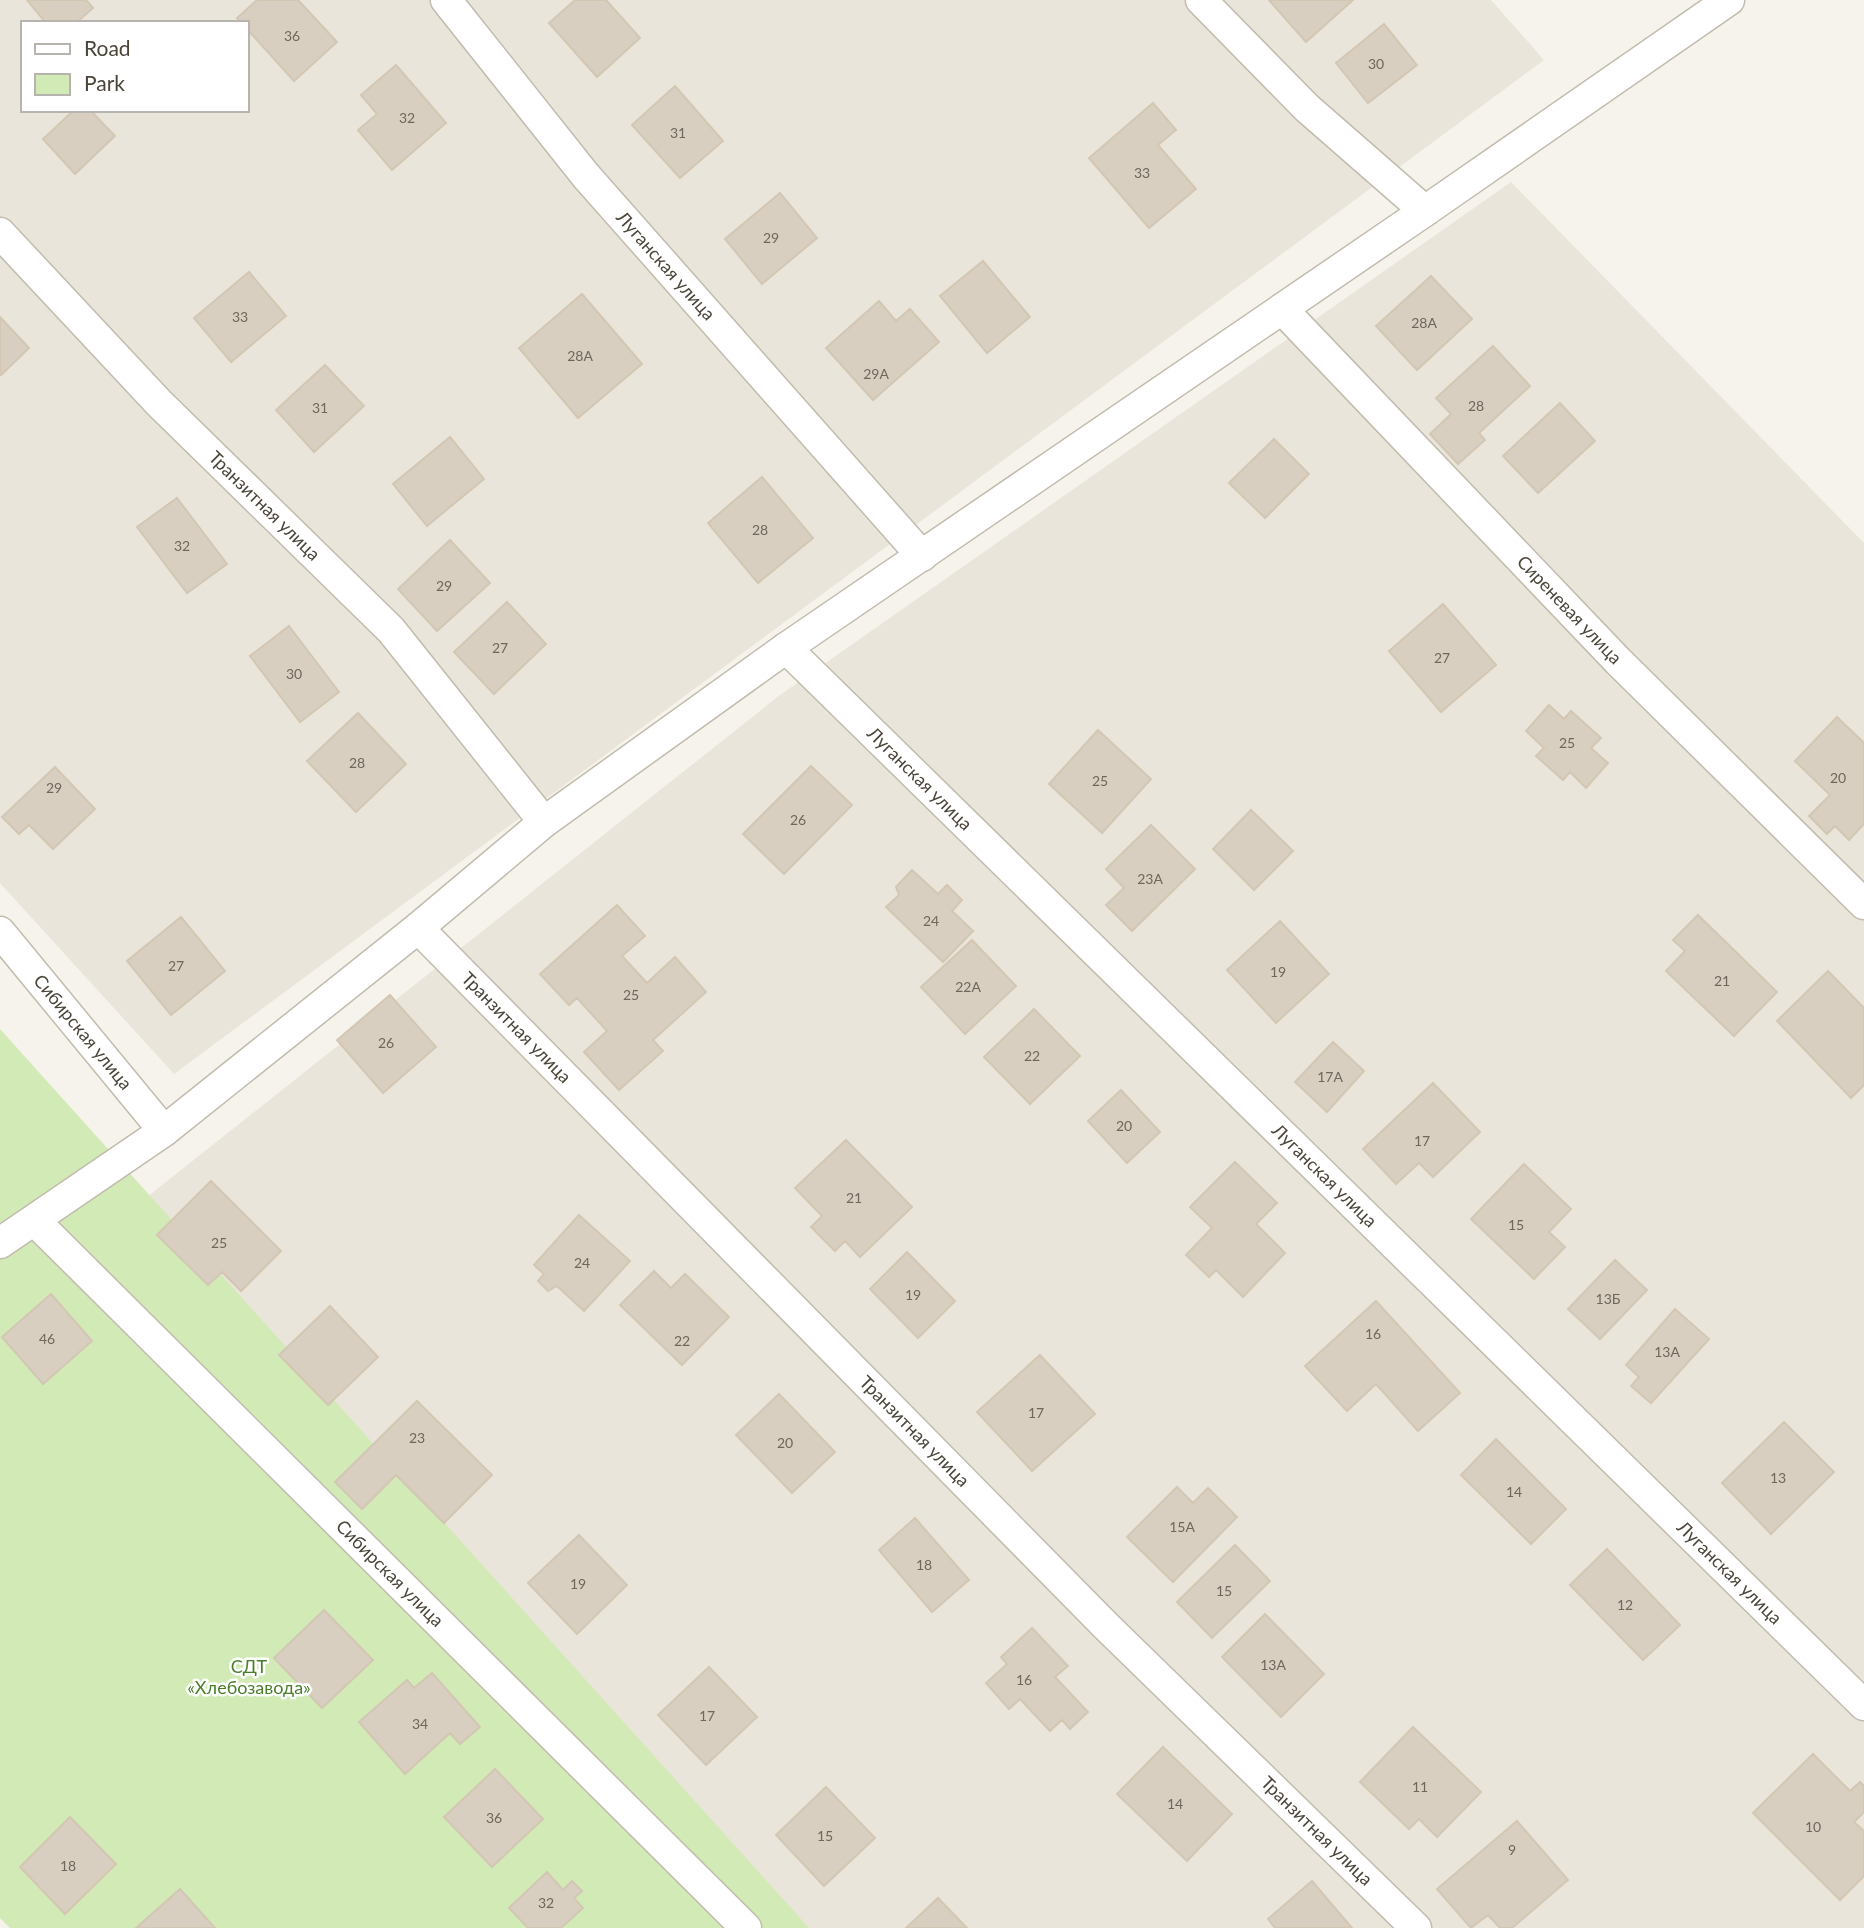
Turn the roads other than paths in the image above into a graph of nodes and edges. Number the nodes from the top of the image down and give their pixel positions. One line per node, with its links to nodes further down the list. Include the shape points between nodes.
1 (446, 0): 7 (street, Луганская улица, via 586,176)
2 (1201, 0): 4 (street, via 1307,108)
3 (1729, 0): 4 (street)
4 (1425, 211): 6 (street)
5 (0, 233): 9 (street, Транзитная улица, via 159,402 391,630)
6 (1282, 309): 7 (street); 10 (street, Сиреневая улица, via 1618,661)
7 (922, 556): 8 (street)
8 (786, 648): 9 (street); 16 (street, Луганская улица)
9 (544, 822): 11 (street)
10 (1864, 904)
11 (418, 928): 13 (street); 18 (street, Транзитная улица, via 1106,1626)
12 (0, 932): 13 (street, Сибирская улица)
13 (164, 1131): 14 (street)
14 (35, 1221): 15 (street); 17 (street, Сибирская улица)
15 (0, 1243)
16 (1864, 1705)
17 (746, 1928)
18 (1416, 1928)

